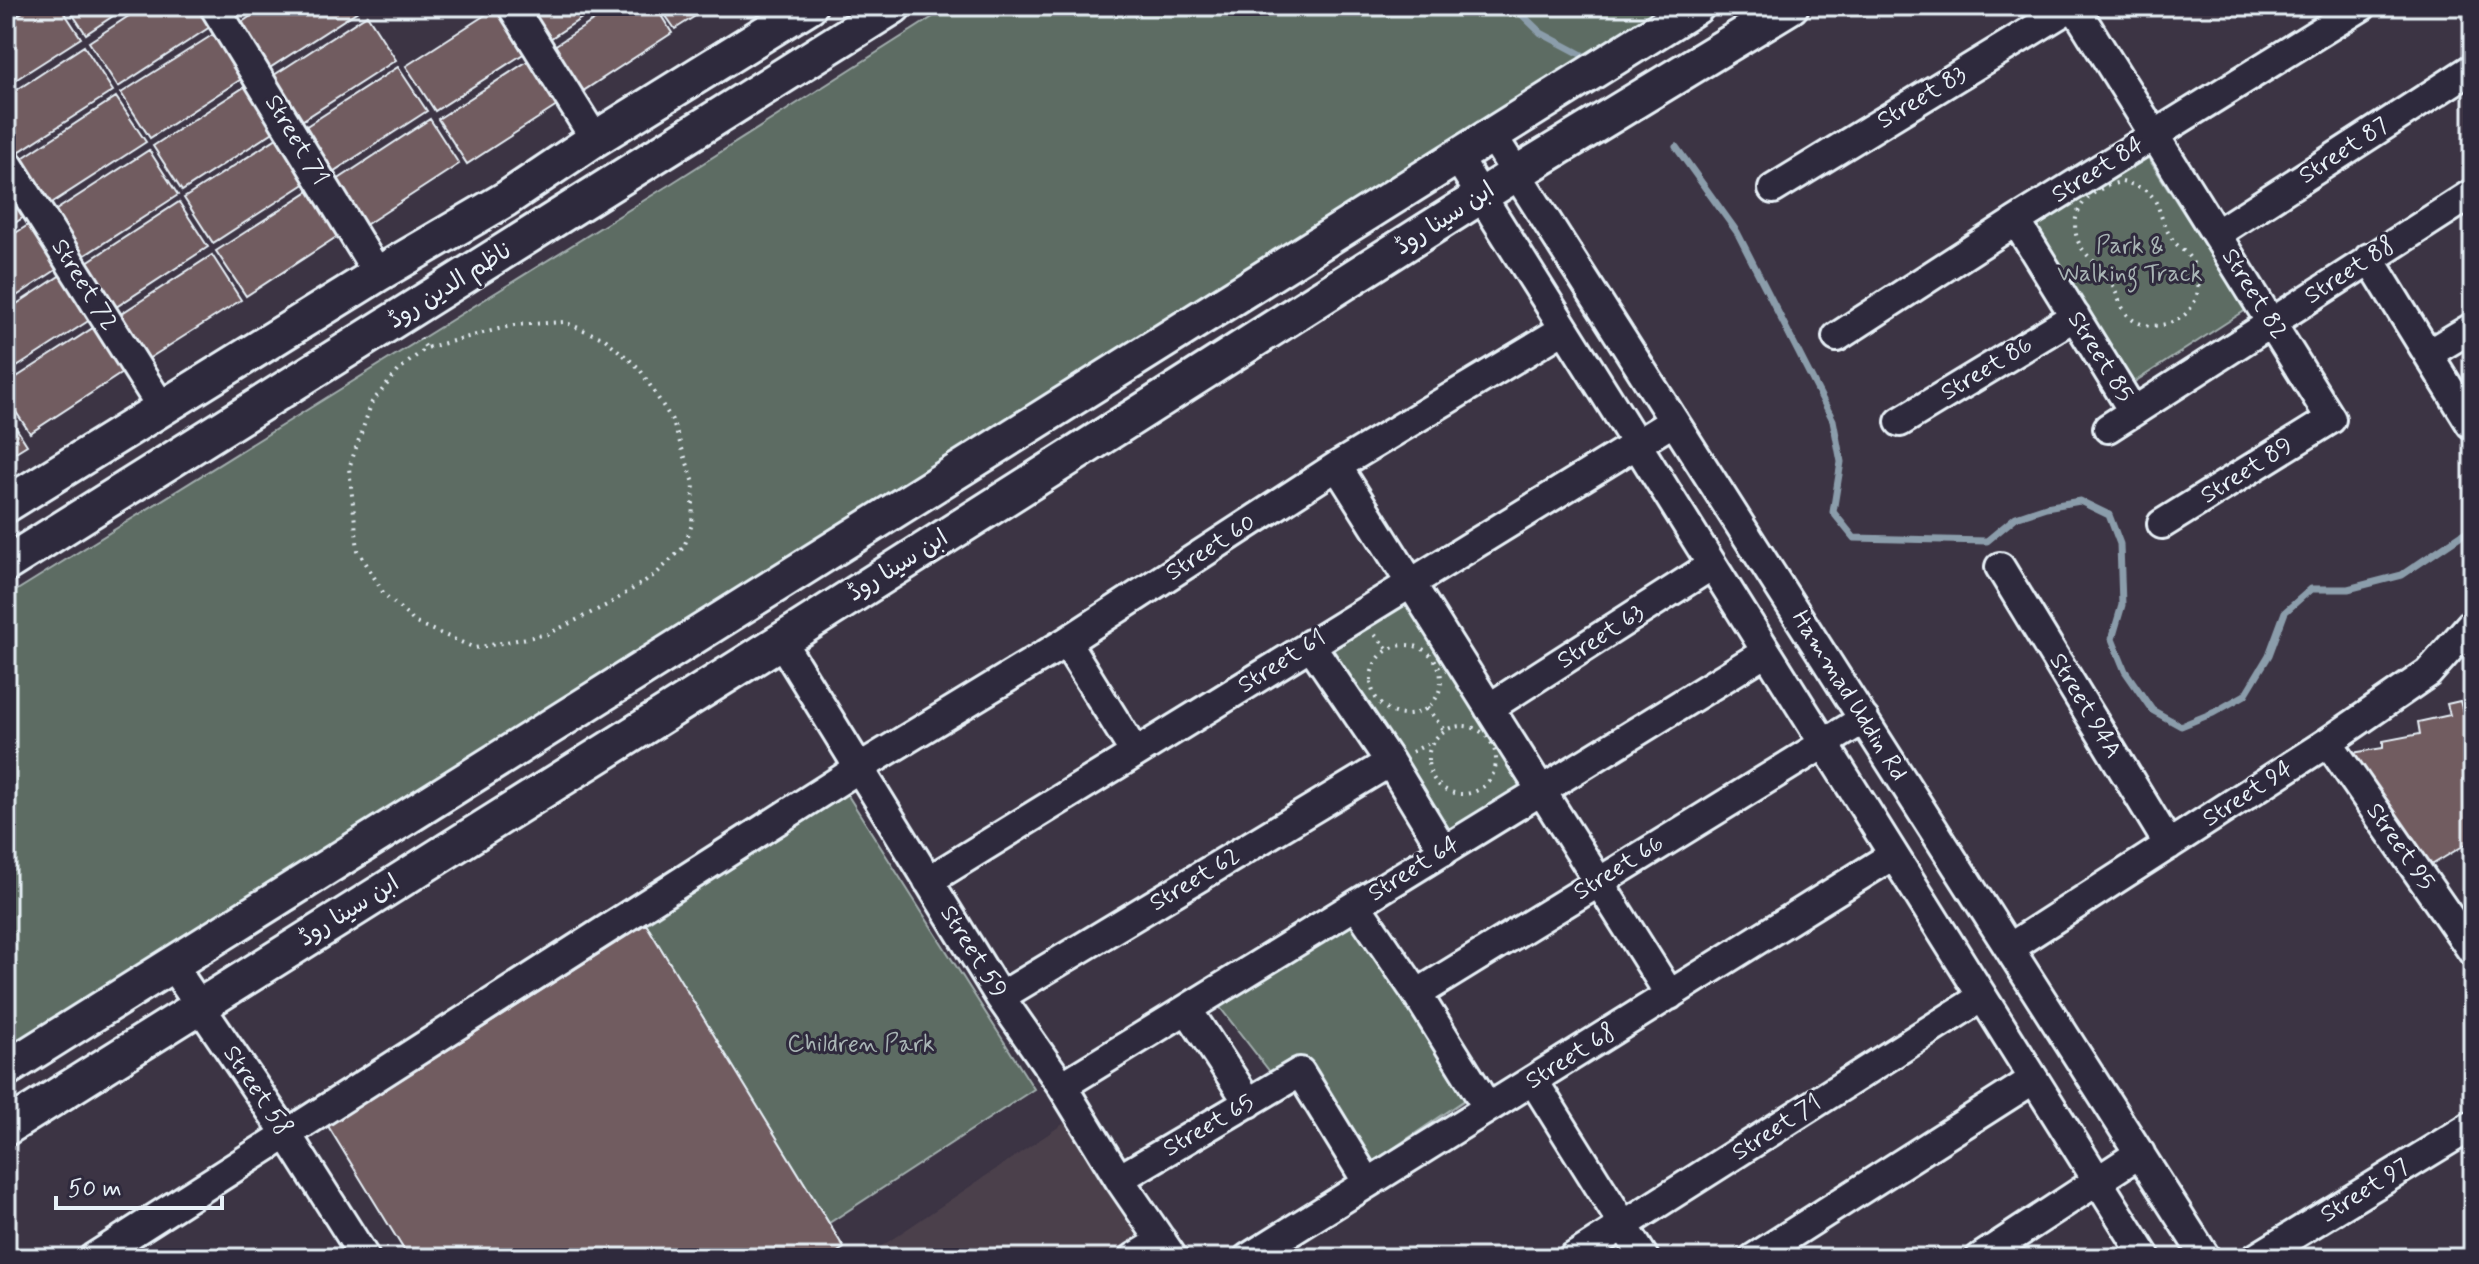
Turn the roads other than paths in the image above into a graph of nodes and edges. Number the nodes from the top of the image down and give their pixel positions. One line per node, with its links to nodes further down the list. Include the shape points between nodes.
1 (214, 6): 22 (street, Street 71)
2 (512, 6): 12 (street)
3 (808, 6): 12 (main road, ناظم الدین روڈ)
4 (894, 6): 40 (main road, ناظم الدین روڈ)
5 (1791, 6): 15 (main road, ابن سینا روڈ)
6 (2073, 6): 11 (street, Street 82); 16 (street, Street 83)
7 (2362, 6): 11 (street, Street 84)
8 (1692, 7): 10 (main road, ابن سینا روڈ)
9 (2473, 68): 20 (street, Street 87)
10 (1492, 135): 13 (main road, ابن سینا روڈ); 15 (street, Hammad Uddin Rd)
11 (2155, 135): 19 (street, Street 84); 20 (street, Street 82)
12 (595, 139): 22 (main road, ناظم الدین روڈ)
13 (1457, 157): 18 (street, Hammad Uddin Rd); 67 (main road, ابن سینا روڈ)
14 (6, 161): 29 (street, Street 72)
15 (1517, 173): 18 (main road, ابن سینا روڈ); 32 (street, Hammad Uddin Rd)
16 (1773, 189)
17 (2473, 193): 21 (street, Street 88)
18 (1481, 197): 26 (street, Hammad Uddin Rd); 47 (main road, ابن سینا روڈ)
19 (2016, 221): 23 (street, Street 85); 27 (street, Street 84)
20 (2216, 234): 24 (street, Street 82)
21 (2369, 258): 24 (street, Street 88); 28 (street)
22 (378, 274): 29 (main road, ناظم الدین روڈ)
23 (2075, 316): 30 (street, Street 85); 33 (street, Street 86)
24 (2271, 321): 30 (street, Street 88); 31 (street, Street 82)
25 (2473, 327): 28 (street)
26 (1564, 329): 36 (street, Hammad Uddin Rd); 37 (street, Street 60)
27 (1837, 337)
28 (2428, 354): 34 (street)
29 (162, 408): 38 (main road, ناظم الدین روڈ)
30 (2133, 411): 35 (street, Street 88)
31 (2331, 419): 41 (street, Street 89)
32 (1674, 421): 36 (street, Street 61); 52 (street, Hammad Uddin Rd)
33 (1900, 422)
34 (2471, 424)
35 (2108, 428)
36 (1635, 443): 43 (street, Hammad Uddin Rd); 45 (street, Street 61)
37 (1337, 466): 45 (street); 48 (street, Street 60)
38 (57, 473): 39 (main road, ناظم الدین روڈ); 40 (main road)
39 (6, 505)
40 (86, 515): 42 (main road, ناظم الدین روڈ)
41 (2162, 524)
42 (6, 564)
43 (1712, 565): 50 (street, Hammad Uddin Rd); 51 (street, Street 63)
44 (2000, 567): 59 (street, Street 94A)
45 (1410, 582): 49 (street, Street 61); 51 (street)
46 (2473, 622): 53 (street, Street 94, via 2428,673)
47 (781, 641): 57 (street, Street 59); 72 (main road, ابن سینا روڈ)
48 (1066, 642): 55 (street); 57 (street, Street 60)
49 (1310, 644): 55 (street, Street 61); 56 (street)
50 (1766, 652): 54 (street, Hammad Uddin Rd); 58 (street, Street 64)
51 (1489, 708): 58 (street)
52 (1864, 719): 54 (street, Street 66); 65 (street, Hammad Uddin Rd)
53 (2328, 742): 59 (street, Street 94); 66 (street, Street 95)
54 (1823, 743): 61 (street, Hammad Uddin Rd); 63 (street, Street 66)
55 (1135, 753): 62 (street, Street 61)
56 (1390, 762): 60 (street); 70 (street, Street 62)
57 (859, 768): 62 (street, Street 59); 82 (street, Street 60)
58 (1542, 791): 60 (street, Street 64); 63 (street)
59 (2169, 845): 65 (street, Street 94)
60 (1444, 851): 64 (street, Street 64)
61 (1893, 855): 69 (street, Street 68); 71 (street, Hammad Uddin Rd)
62 (928, 881): 70 (street, Street 59)
63 (1598, 881): 68 (street, Street 66); 69 (street)
64 (1356, 905): 68 (street); 73 (street, Street 64)
65 (2009, 948): 83 (street, Hammad Uddin Rd)
66 (2472, 948)
67 (172, 965): 72 (street, Street 58); 74 (main road, ابن سینا روڈ)
68 (1417, 994): 79 (street)
69 (1670, 995): 76 (street, Street 68)
70 (1000, 997): 77 (street, Street 59)
71 (1982, 997): 75 (street, Hammad Uddin Rd); 87 (street, Street 71)
72 (199, 1005): 81 (main road, ابن سینا روڈ); 82 (street, Street 58)
73 (1187, 1009): 77 (street, Street 64); 78 (street)
74 (6, 1069)
75 (2034, 1079): 85 (street, Hammad Uddin Rd); 95 (street)
76 (1533, 1080): 79 (street, Street 68); 87 (street)
77 (1062, 1086): 84 (street, Street 59)
78 (1249, 1103): 84 (street, Street 65); 86 (street, Street 65, via 1300,1072)
79 (1488, 1108): 86 (street, Street 68)
80 (2473, 1125): 99 (street, Street 97)
81 (6, 1128)
82 (286, 1133): 89 (street, Street 58); 90 (street, Street 60)
83 (2140, 1153): 85 (street); 98 (street, Hammad Uddin Rd)
84 (1119, 1179): 88 (street, Street 59)
85 (2098, 1182): 96 (street); 97 (street, Hammad Uddin Rd)
86 (1368, 1183): 92 (street, Street 68)
87 (1625, 1225): 93 (street, Street 71); 94 (street)
88 (1167, 1249): 91 (street)
89 (355, 1254)
90 (93, 1258)
91 (1134, 1258)
92 (1248, 1258)
93 (1572, 1258)
94 (1644, 1258)
95 (1754, 1258)
96 (1980, 1258)
97 (2146, 1258)
98 (2206, 1258)
99 (2256, 1258)

